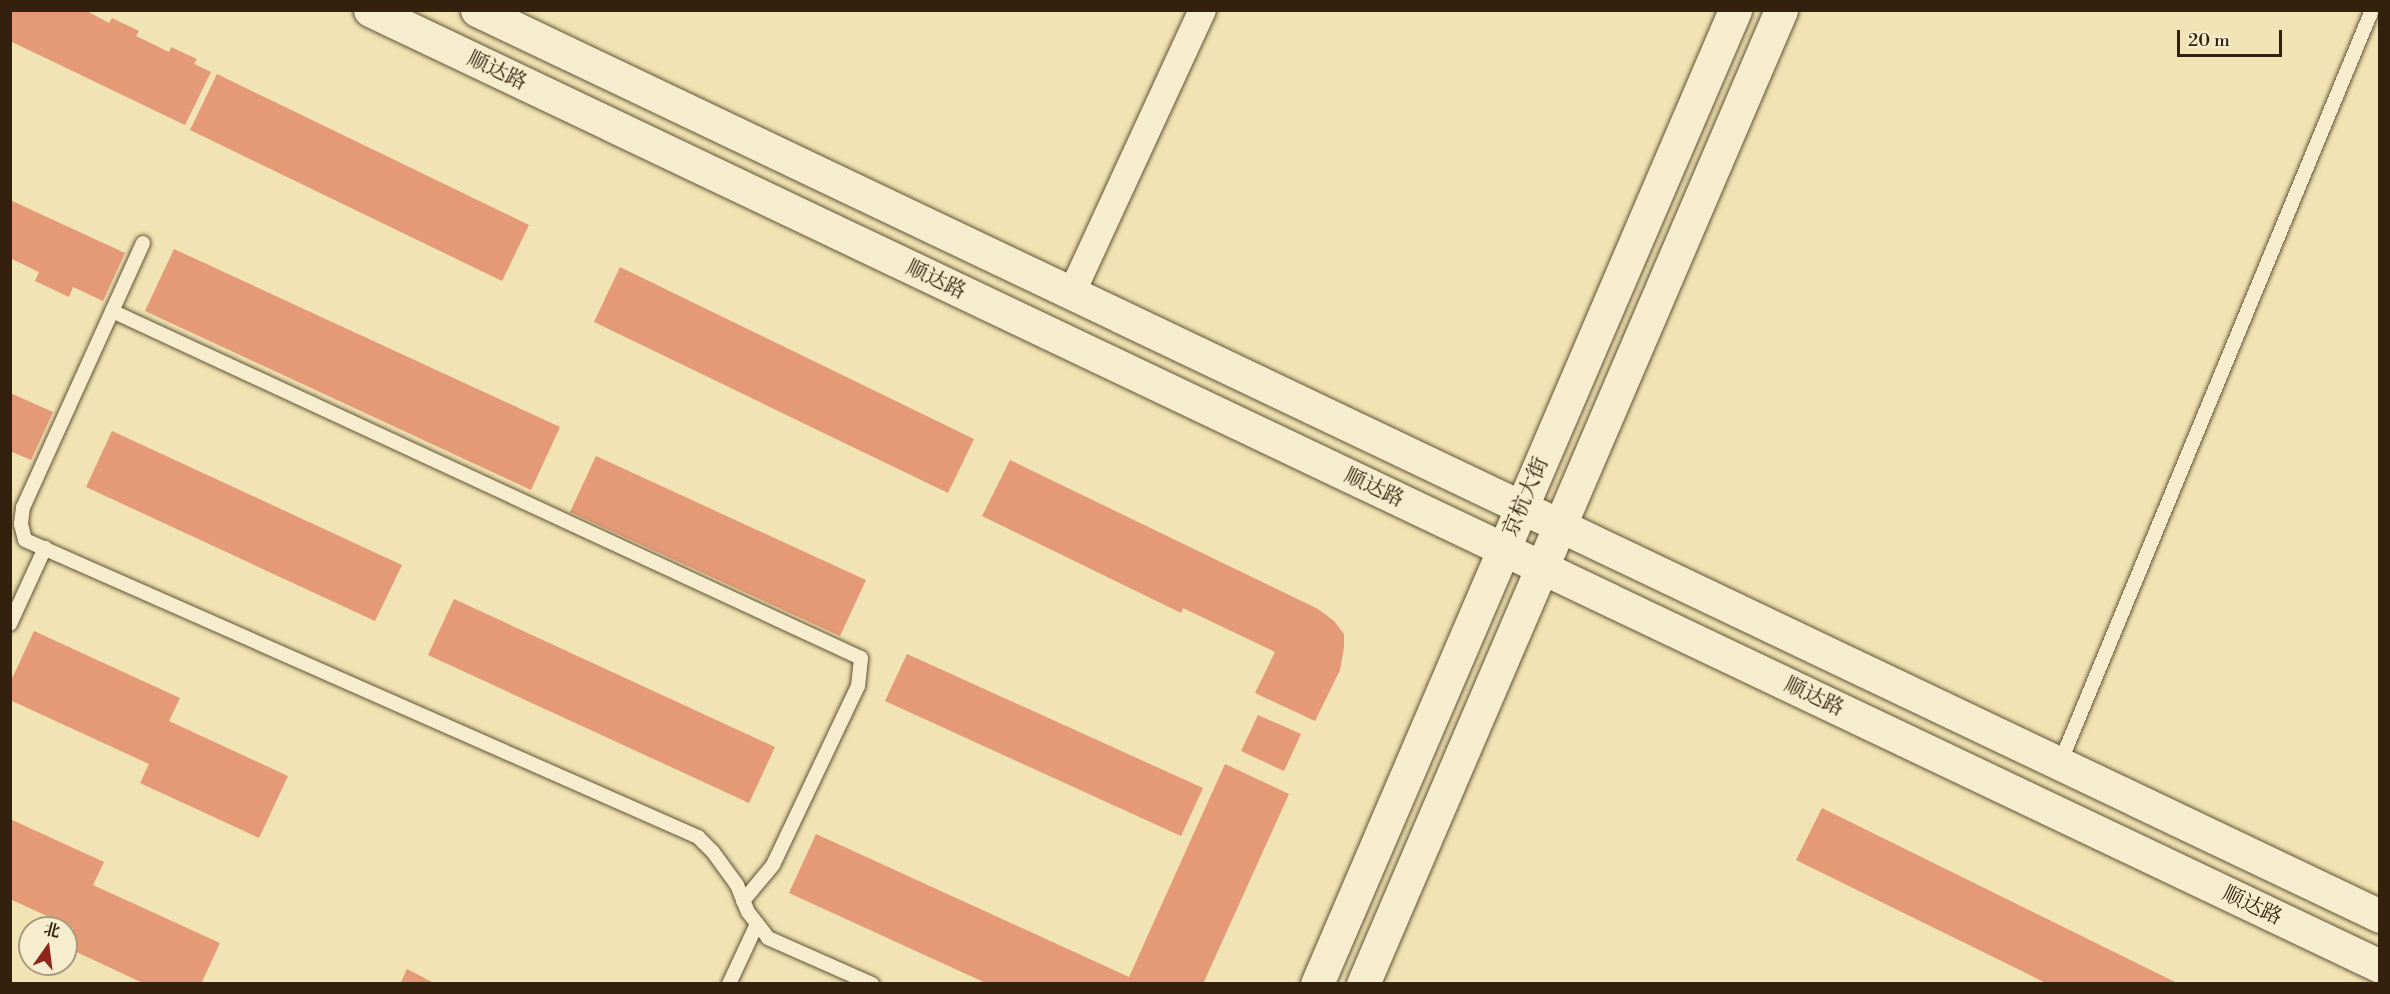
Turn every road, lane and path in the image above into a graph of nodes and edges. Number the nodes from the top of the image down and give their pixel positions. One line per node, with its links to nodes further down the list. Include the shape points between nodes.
1 (370, 10): 13 (main road, 顺达路)
2 (477, 10): 8 (main road)
3 (1202, 10): 8 (street)
4 (1735, 10): 10 (main road, 京杭大街)
5 (1781, 10): 11 (main road, 京杭大街)
6 (2372, 10): 16 (lane)
7 (143, 243): 9 (lane)
8 (1071, 293): 10 (main road)
9 (112, 312): 12 (lane, via 22,507 21,524 26,540); 17 (lane, via 861,658 858,686 773,865)
10 (1521, 508): 11 (main road); 13 (main road, 京杭大街)
11 (1560, 526): 14 (main road, 京杭大街); 16 (main road)
12 (45, 548): 15 (lane); 17 (lane, via 698,837 714,852)
13 (1503, 550): 14 (main road, 顺达路); 23 (main road, 京杭大街)
14 (1542, 568): 20 (main road, 顺达路); 24 (main road, 京杭大街)
15 (10, 624)
16 (2060, 763): 18 (main road)
17 (743, 901): 19 (lane)
18 (2379, 916)
19 (757, 924): 21 (lane); 22 (lane, via 768,938)
20 (2379, 966)
21 (729, 984)
22 (872, 984)
23 (1317, 984)
24 (1363, 984)

